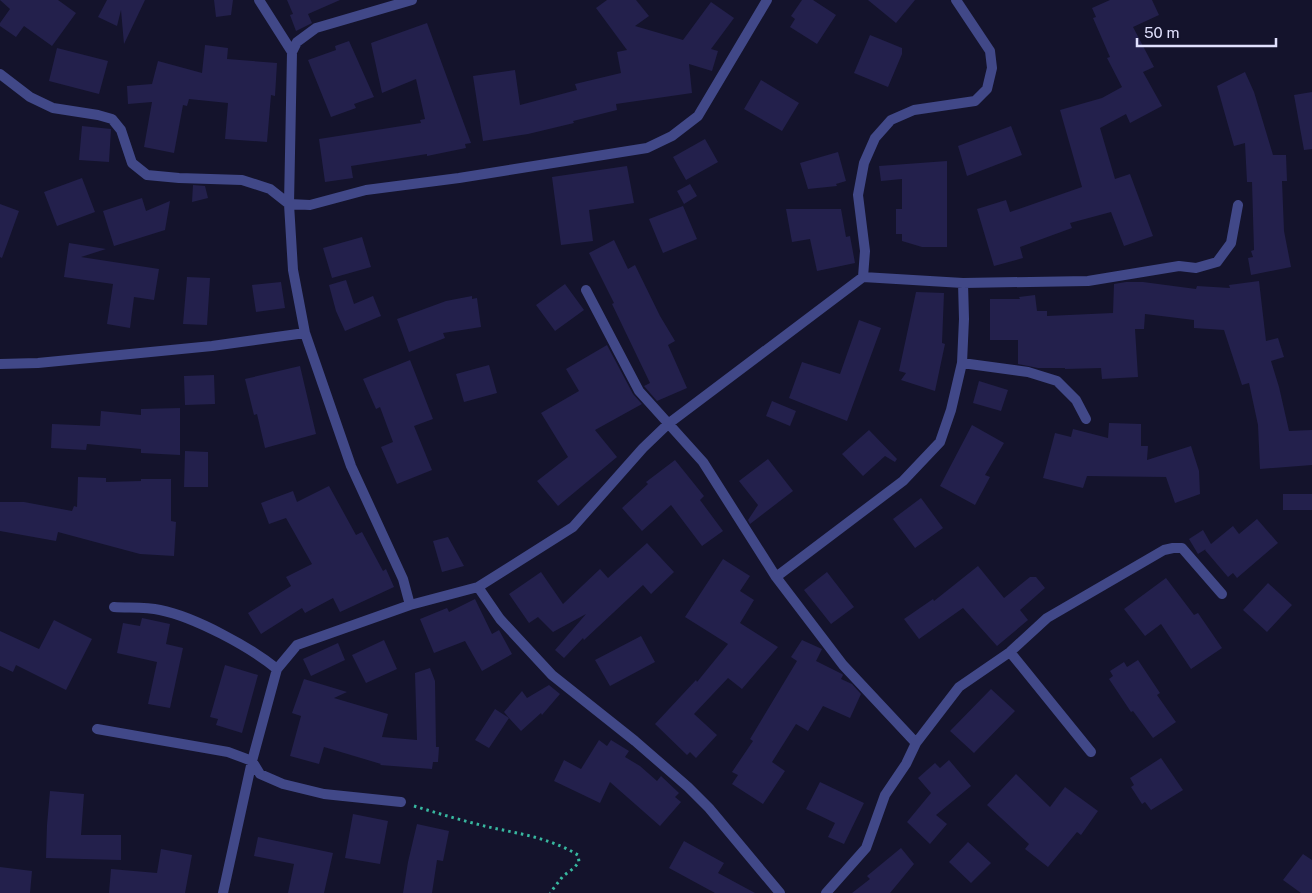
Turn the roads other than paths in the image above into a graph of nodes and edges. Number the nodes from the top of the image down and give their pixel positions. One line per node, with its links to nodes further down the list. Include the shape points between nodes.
1 (259, 0): 5 (street)
2 (412, 0): 5 (street, via 316,28 297,42)
3 (767, 0): 7 (street, via 698,116 672,136 647,148 366,190 310,205)
4 (956, 0): 9 (street, via 990,51 992,68 987,89 975,101 914,110 891,120 875,138 864,163 858,195 865,250)
5 (292, 52): 7 (street)
6 (0, 74): 7 (street, via 30,97 53,108 112,119 121,130 132,163 147,175 242,180 270,189)
7 (289, 204): 12 (street, via 293,270)
8 (1238, 205): 10 (street, via 1231,243 1217,262 1196,268 1179,266 1088,282)
9 (863, 277): 10 (street); 16 (street)
10 (963, 283): 13 (street)
11 (586, 290): 16 (street, via 639,391)
12 (305, 333): 14 (street, via 212,346); 20 (street, via 350,466 403,579)
13 (962, 363): 15 (street, via 1028,372 1057,381 1076,400); 17 (street, via 940,442 903,481)
14 (0, 364)
15 (1086, 418)
16 (668, 424): 17 (street, via 703,462); 18 (street, via 573,527)
17 (776, 577): 25 (street, via 843,665)
18 (478, 587): 20 (street); 30 (street, via 500,619 552,674 635,741 709,808)
19 (1222, 594): 22 (street, via 1182,548 1164,550 1047,618)
20 (410, 605): 23 (street, via 297,645)
21 (114, 607): 23 (street, via 160,610 204,625 262,656)
22 (1010, 652): 25 (street, via 959,687); 26 (street)
23 (277, 669): 27 (street)
24 (96, 729): 27 (street, via 228,752)
25 (916, 743): 31 (street, via 885,795 866,848)
26 (1091, 752)
27 (252, 761): 28 (street, via 260,774 284,784 324,794); 29 (street)
28 (401, 802)
29 (223, 893)
30 (780, 893)
31 (826, 893)

